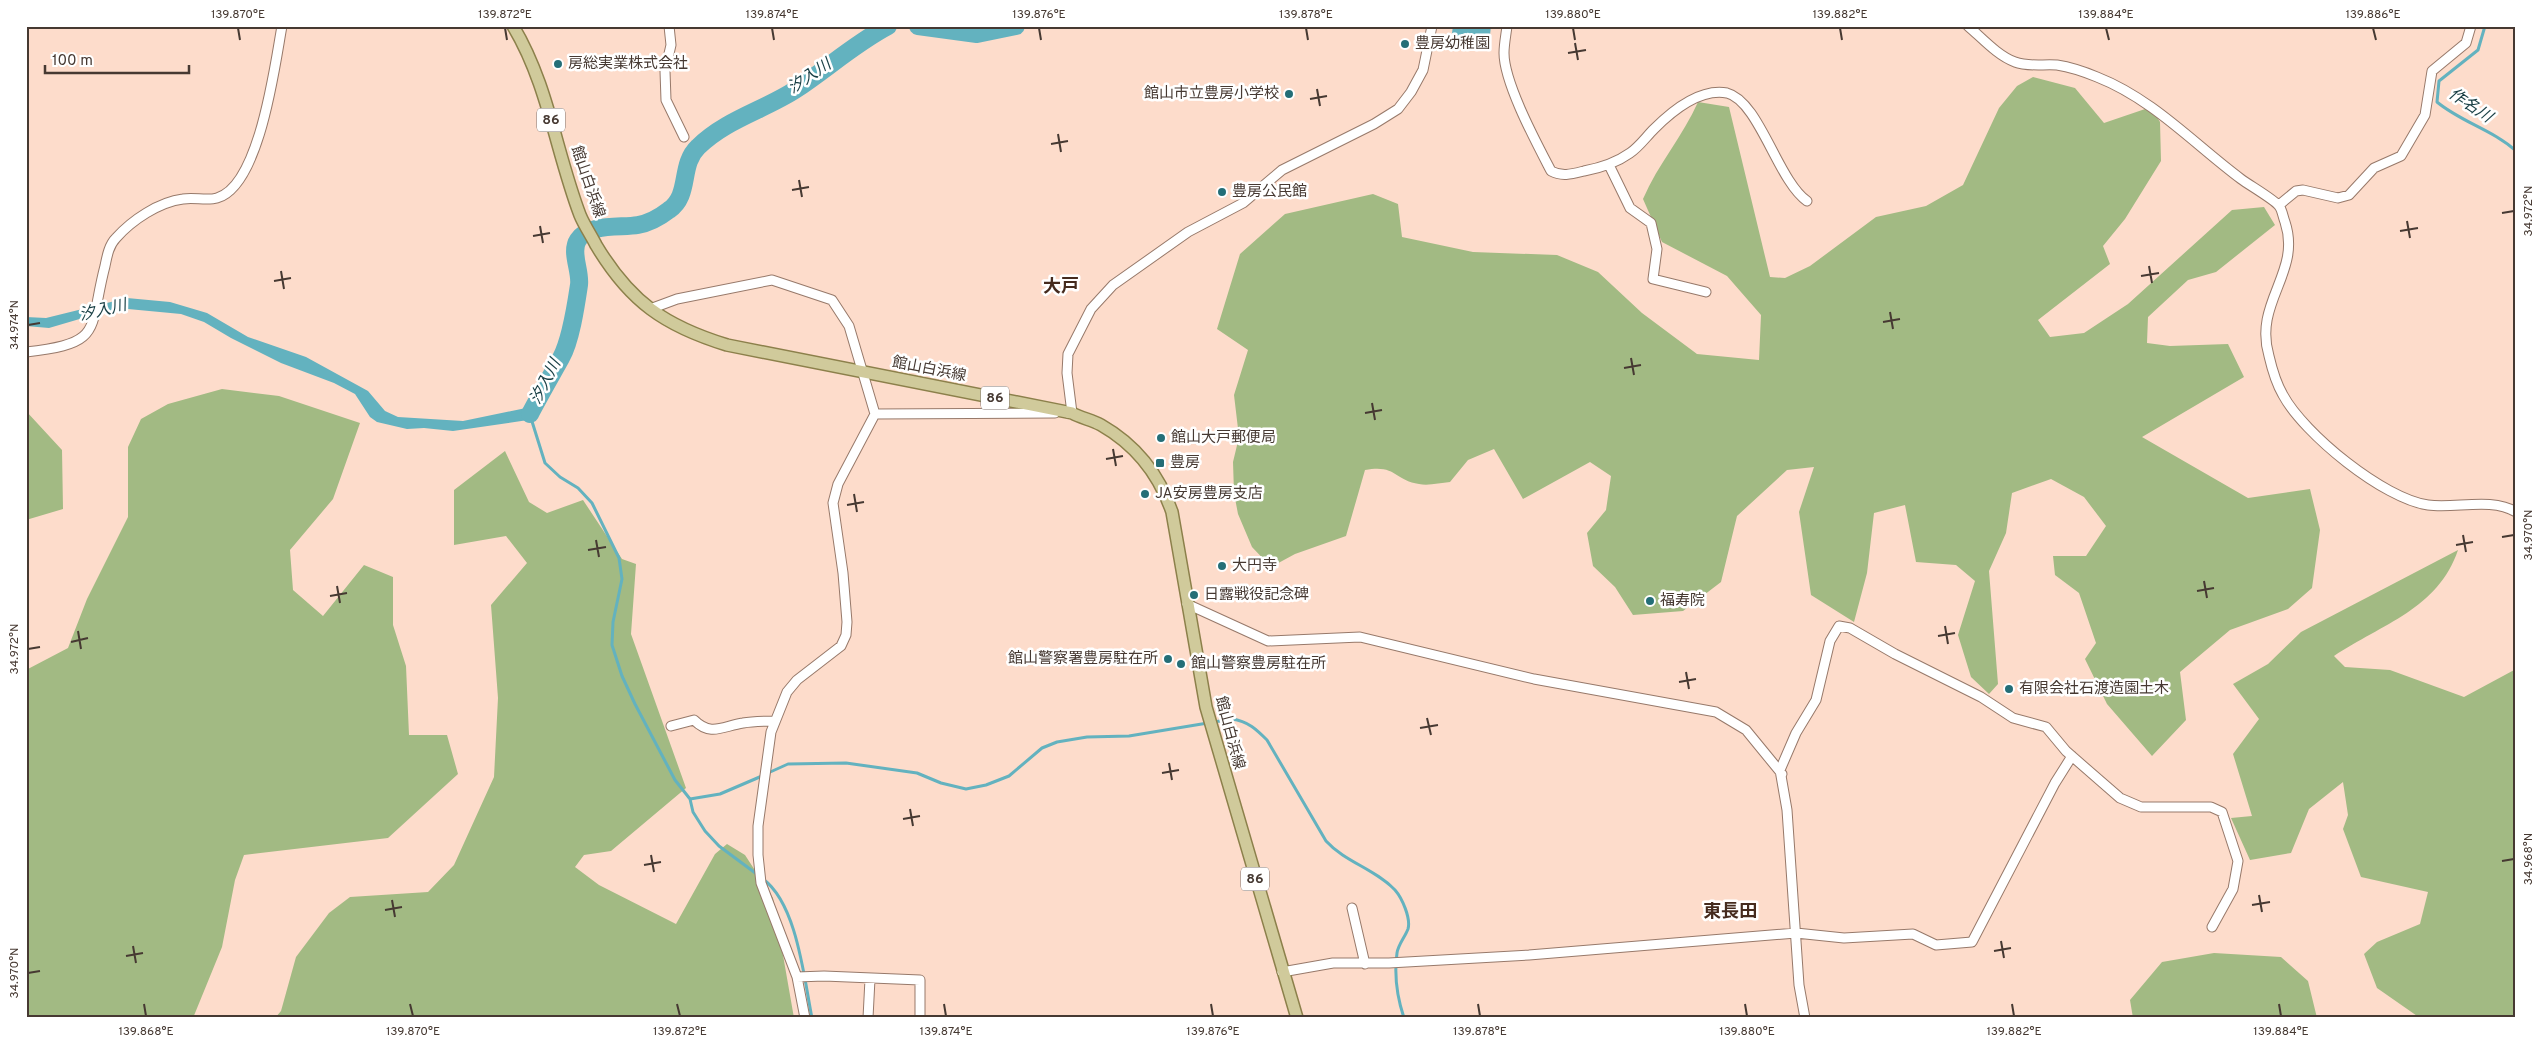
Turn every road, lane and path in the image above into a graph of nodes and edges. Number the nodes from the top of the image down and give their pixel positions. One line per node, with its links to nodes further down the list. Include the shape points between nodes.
1 (282, 26): 14 (street, via 265,118 249,163 238,182 217,198 183,199 158,208 128,226 114,239 109,250 92,328 80,340)
2 (513, 26): 13 (main road, 館山白浜線 / 86, via 534,65 580,216 606,262)
3 (669, 26): 8 (street, via 671,45 665,71 666,100)
4 (1432, 26): 16 (street, via 1423,70 1398,109 1282,170 1243,203 1188,232 1112,286 1091,309 1068,354)
5 (1508, 26): 9 (street, via 1504,55 1508,75 1550,171 1569,175)
6 (1968, 26): 11 (street, via 2013,62 2066,67 2129,90 2228,170)
7 (2471, 26): 11 (street, via 2466,43 2432,71 2425,115 2401,156 2374,168 2349,195 2338,198 2303,190 2296,191)
8 (684, 137)
9 (1609, 165): 10 (street, via 1631,153 1655,127 1688,101 1714,93 1727,93 1738,99 1761,128 1793,188); 12 (street, via 1630,208 1651,223 1657,249 1653,278)
10 (1807, 201)
11 (2279, 205): 18 (street, via 2288,233 2289,254 2267,311 2265,332 2273,370 2282,394 2295,414 2318,438 2374,482 2400,496 2428,505 2503,507)
12 (1706, 292)
13 (650, 310): 15 (main road, 館山白浜線 / 86, via 690,333 727,345); 15 (street, via 677,299 772,280 832,300 849,326)
14 (26, 352)
15 (862, 372): 16 (main road, 館山白浜線 / 86); 17 (street)
16 (1072, 413): 17 (street); 19 (main road, 館山白浜線 / 86, via 1117,435 1146,461 1157,477 1172,512)
17 (875, 414): 20 (street, via 838,484 833,503 844,573 846,635 833,655 797,680 787,692)
18 (2516, 512)
19 (1187, 604): 23 (street, via 1268,641 1360,637 1534,678 1716,712 1746,730); 28 (main road, 館山白浜線 / 86, via 1214,740)
20 (775, 721): 21 (street, via 742,723 716,730 702,728 694,720); 29 (street, via 758,826 761,883)
21 (671, 726)
22 (2072, 756): 23 (street, via 2046,726 2013,718 1850,628 1839,626 1830,641 1816,700 1796,733 1780,770); 25 (street, via 2120,798 2141,807 2211,807 2222,812 2238,861 2233,889); 26 (street, via 1972,942 1936,945 1913,934 1844,938)
23 (1782, 774): 26 (street)
24 (1352, 908): 27 (street)
25 (2212, 926)
26 (1796, 932): 27 (street, via 1529,955); 35 (street, via 1799,985)
27 (1364, 964): 28 (street, via 1332,963)
28 (1282, 972): 34 (main road, 館山白浜線 / 86)
29 (799, 977): 30 (street); 31 (street)
30 (870, 978): 32 (street); 33 (street, via 920,980)
31 (806, 1018)
32 (868, 1018)
33 (920, 1018)
34 (1297, 1018)
35 (1806, 1018)

